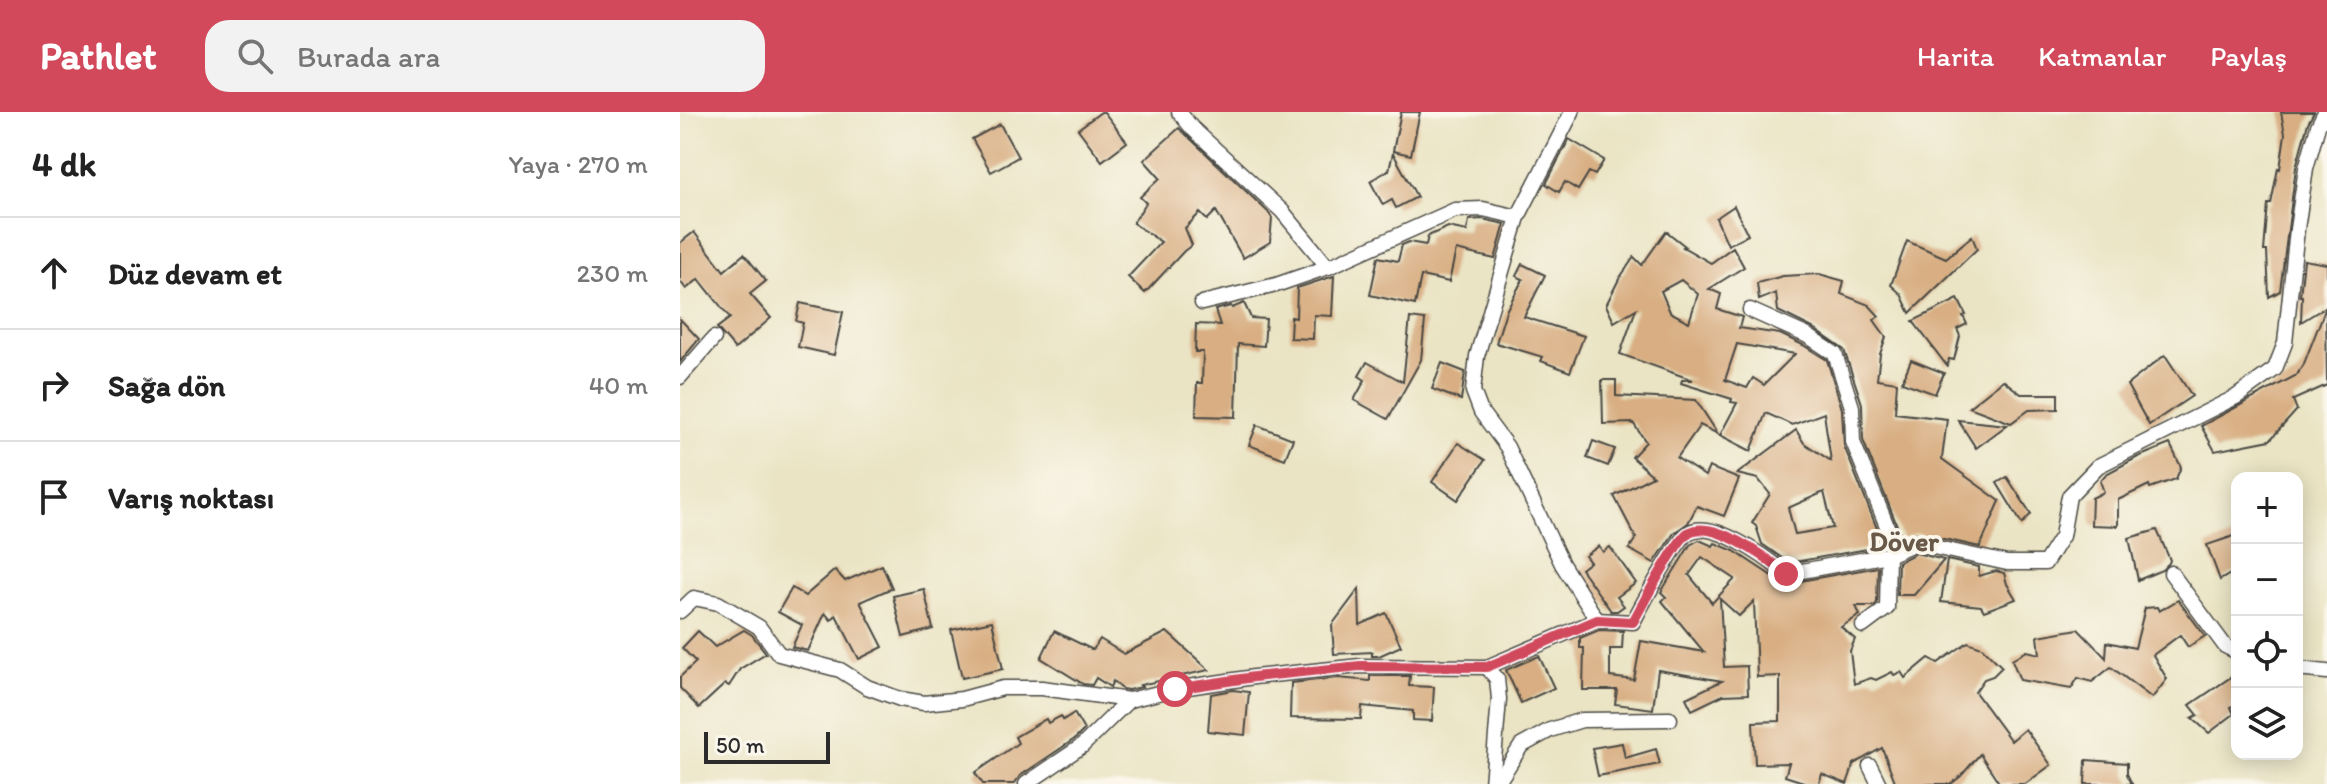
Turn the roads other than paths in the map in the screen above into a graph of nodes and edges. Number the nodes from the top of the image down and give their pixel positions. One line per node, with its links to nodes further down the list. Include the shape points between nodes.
1 (1179, 112): 5 (street, via 1282,211)
2 (1572, 112): 4 (street)
3 (2325, 112): 10 (street, via 2306,168 2285,343 2275,369 2236,397 2098,466 2069,496 2062,536 2045,563 2007,563 1915,543)
4 (1518, 217): 5 (street, via 1483,209 1455,210); 13 (street, via 1477,356 1473,391 1481,412 1507,447 1562,564)
5 (1328, 267): 6 (street)
6 (1202, 303)
7 (1750, 310): 10 (street, via 1835,354 1852,407 1853,442)
8 (714, 338): 9 (street)
9 (680, 377)
10 (1892, 553): 13 (street, via 1786,574 1727,536 1702,528 1687,533 1633,622); 14 (street, via 1887,608)
11 (2171, 573): 15 (street)
12 (680, 611): 19 (street, via 694,598 718,603 759,627 779,654 840,670 900,699 924,703 1003,688 1042,688)
13 (1597, 620): 16 (street)
14 (1863, 626)
15 (2231, 649)
16 (1487, 667): 19 (street, via 1360,666 1238,679); 23 (street, via 1497,679 1499,699)
17 (2303, 670): 18 (street)
18 (2327, 672)
19 (1129, 700): 22 (street, via 1082,746)
20 (1670, 719): 23 (street, via 1582,720 1550,730 1521,746)
21 (1870, 766): 24 (street)
22 (1026, 784)
23 (1494, 784)
24 (1879, 784)

